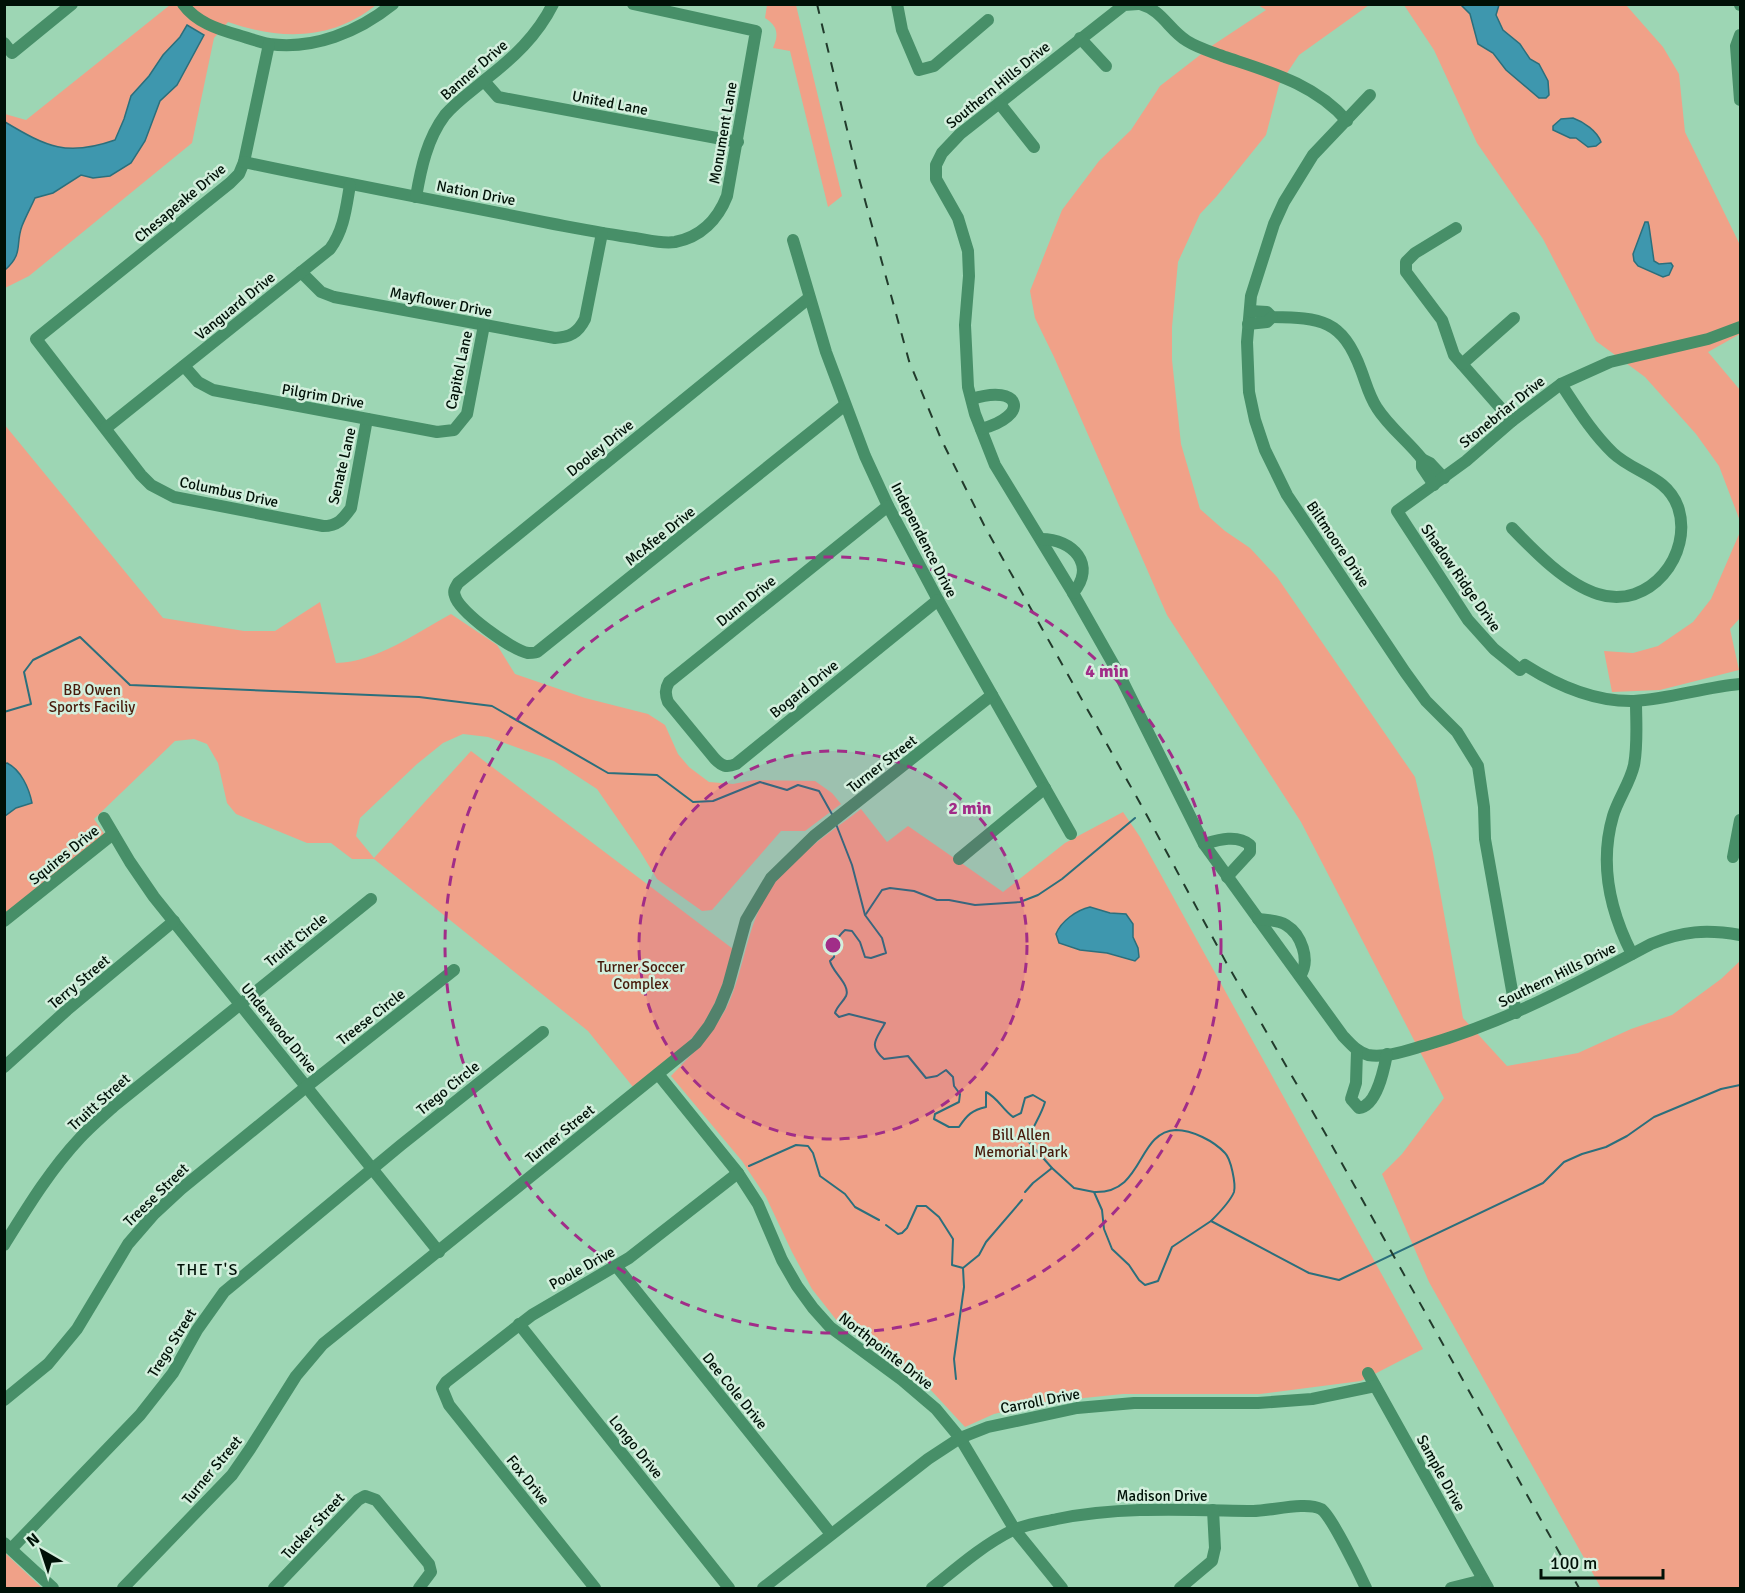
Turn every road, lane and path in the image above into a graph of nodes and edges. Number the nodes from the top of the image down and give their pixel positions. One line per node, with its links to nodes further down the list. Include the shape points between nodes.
1 (72, 4): 12 (street)
2 (183, 4): 11 (street, via 202,21)
3 (393, 4): 11 (street, via 345,34 320,41)
4 (553, 4): 14 (street, Banner Drive, via 534,35)
5 (633, 4): 19 (street, Monument Lane, via 756,31)
6 (897, 4): 8 (street, via 902,30 919,70 934,66)
7 (1139, 4): 10 (street, Southern Hills Drive, via 1124,5); 18 (street, Southern Hills Drive, via 1157,11 1186,41 1313,91)
8 (988, 20)
9 (1740, 35): 16 (street, via 1736,46)
10 (1080, 38): 13 (street); 17 (street, Southern Hills Drive)
11 (269, 44): 21 (street, Chesapeake Drive)
12 (8, 48)
13 (1106, 66)
14 (484, 81): 19 (street, United Lane, via 498,97); 23 (street, Banner Drive, via 444,117 426,152)
15 (1370, 95): 18 (street, Biltmoore Drive)
16 (1740, 100)
17 (1000, 104): 20 (street); 40 (street, Southern Hills Drive, via 950,143 936,165 936,179 958,218 968,251 965,360)
18 (1347, 121): 30 (street, Biltmoore Drive, via 1313,156 1284,202 1257,274)
19 (738, 142): 25 (street, Monument Lane, via 723,206)
20 (1034, 147)
21 (244, 162): 22 (street, Nation Drive); 36 (street, Chesapeake Drive, via 230,183)
22 (350, 185): 23 (street, Nation Drive); 28 (street, Vanguard Drive, via 338,238)
23 (416, 197): 26 (street, Nation Drive)
24 (1456, 228): 37 (street, via 1415,253 1405,267 1442,320 1450,346)
25 (700, 232): 26 (street, Nation Drive, via 673,243)
26 (602, 233): 34 (street, Mayflower Drive, via 581,328 572,335 555,338)
27 (793, 240): 29 (street, Independence Drive)
28 (301, 272): 34 (street, Mayflower Drive, via 321,292 334,297); 38 (street, Vanguard Drive)
29 (809, 298): 41 (street, Independence Drive); 55 (street, Dooley Drive, via 458,583 455,598 462,609)
30 (1250, 311): 31 (street, via 1267,312); 33 (street, Biltmoore Drive)
31 (1272, 317): 33 (street, via 1267,322); 47 (street, via 1307,318 1325,322 1338,331 1353,352 1377,408 1430,463)
32 (1514, 318): 37 (street)
33 (1248, 324): 78 (street, Biltmoore Drive, via 1251,402 1276,474 1405,672 1456,732 1478,766 1487,850)
34 (484, 325): 43 (street, Capitol Lane)
35 (1740, 327): 39 (street, Stonebriar Drive, via 1708,339 1610,362)
36 (36, 339): 45 (street, Columbus Drive)
37 (1462, 364): 44 (street)
38 (184, 366): 42 (street, Pilgrim Drive, via 198,382 213,390); 45 (street, Vanguard Drive)
39 (1562, 384): 44 (street, Stonebriar Drive); 51 (street, via 1608,447 1670,491 1682,523 1680,545 1668,570 1648,588 1617,597 1603,596 1580,586 1536,553)
40 (972, 399): 46 (street, Southern Hills Drive); 46 (street, via 1005,395 1015,403 1006,419)
41 (845, 405): 48 (street, Independence Drive); 55 (street, McAfee Drive, via 545,648 528,654)
42 (367, 419): 43 (street, Pilgrim Drive, via 437,432 454,429); 50 (street, Senate Lane, via 351,508)
43 (463, 421)
44 (1512, 421): 47 (street, Stonebriar Drive)
45 (106, 428): 50 (street, Columbus Drive, via 141,475 174,497 323,526 334,526)
46 (981, 429): 52 (street, Southern Hills Drive, via 995,465)
47 (1439, 482): 49 (street, Stonebriar Drive)
48 (888, 506): 54 (street, Independence Drive); 59 (street, Dunn Drive, via 669,682 665,695 668,702)
49 (1397, 511): 58 (street, Shadow Ridge Drive, via 1468,620 1506,659 1520,670 1525,665 1584,694)
50 (343, 519)
51 (1512, 528)
52 (1041, 539): 53 (street, Southern Hills Drive); 53 (street, via 1061,541 1078,556 1082,578)
53 (1072, 592): 65 (street, Southern Hills Drive, via 1120,676)
54 (938, 600): 57 (street, Independence Drive); 59 (street, Bogard Drive, via 736,764 722,765)
55 (487, 629)
56 (1740, 684): 58 (street, Shadow Ridge Drive)
57 (992, 695): 60 (street, Independence Drive); 83 (street, Turner Street, via 779,867 753,904 728,986 709,1026 696,1043)
58 (1636, 701): 74 (street, via 1634,766 1613,816 1607,847 1614,914)
59 (693, 732)
60 (1045, 788): 64 (street, Independence Drive); 67 (street)
61 (104, 818): 63 (street, Underwood Drive)
62 (1740, 820): 66 (street)
63 (113, 834): 71 (street, Squires Drive); 72 (street, Underwood Drive)
64 (1071, 834)
65 (1204, 844): 68 (street, Southern Hills Drive); 68 (street, via 1235,839 1250,845 1250,852)
66 (1733, 857)
67 (959, 859)
68 (1227, 877): 70 (street, Southern Hills Drive)
69 (371, 899): 77 (street, Truitt Circle)
70 (1258, 919): 76 (street, Southern Hills Drive); 76 (street, via 1285,925 1297,937 1304,960)
71 (4, 921)
72 (174, 921): 77 (street, Underwood Drive); 82 (street, Terry Street)
73 (1740, 935): 74 (street, Southern Hills Drive, via 1703,930 1685,933)
74 (1632, 954): 78 (street, Southern Hills Drive)
75 (454, 970): 84 (street, Treese Circle)
76 (1300, 976): 80 (street, Southern Hills Drive)
77 (240, 1004): 84 (street, Underwood Drive); 87 (street, Truitt Street, via 80,1138 27,1207)
78 (1516, 1013): 81 (street, Southern Hills Drive, via 1439,1041)
79 (543, 1032): 85 (street, Trego Circle)
80 (1357, 1051): 81 (street, Southern Hills Drive); 81 (street, via 1351,1100 1359,1108 1369,1104 1382,1078)
81 (1387, 1054)
82 (4, 1067)
83 (658, 1074): 86 (street, Northpointe Drive); 88 (street, Turner Street)
84 (306, 1087): 85 (street, Underwood Drive); 94 (street, Treese Street, via 154,1214 128,1244 77,1329 48,1364)
85 (373, 1169): 88 (street, Underwood Drive); 99 (street, Trego Street, via 224,1292 147,1407)
86 (738, 1173): 89 (street, Poole Drive); 95 (street, Northpointe Drive, via 758,1204 782,1260 813,1308 830,1328 936,1409)
87 (4, 1245)
88 (439, 1252): 102 (street, Turner Street, via 309,1358 232,1475)
89 (617, 1267): 90 (street, Poole Drive); 98 (street, Dee Cole Drive)
90 (519, 1324): 93 (street, Poole Drive); 106 (street, Longo Drive)
91 (1368, 1372): 92 (street, Sample Drive)
92 (1375, 1386): 95 (street, Carroll Drive, via 1258,1403 1134,1403 1077,1408); 100 (street, Sample Drive)
93 (442, 1388): 105 (street, Fox Drive, via 448,1405)
94 (4, 1400)
95 (960, 1438): 97 (street, Northpointe Drive); 98 (street, Carroll Drive)
96 (1213, 1510): 97 (street, Madison Drive, via 1117,1510); 110 (street, via 1212,1561); 111 (street, Madison Drive, via 1262,1511 1308,1506 1322,1510)
97 (1015, 1530): 108 (street, Madison Drive, via 986,1545); 109 (street, Northpointe Drive)
98 (831, 1534): 107 (street, Carroll Drive)
99 (8, 1546): 101 (street)
100 (1485, 1584): 112 (street)
101 (52, 1588)
102 (123, 1588)
103 (274, 1588): 104 (street, Tucker Street, via 365,1496 376,1500 429,1564 431,1572)
104 (419, 1588)
105 (595, 1588)
106 (729, 1588)
107 (763, 1588)
108 (932, 1588)
109 (1062, 1588)
110 (1180, 1588)
111 (1366, 1588)
112 (1451, 1588)

